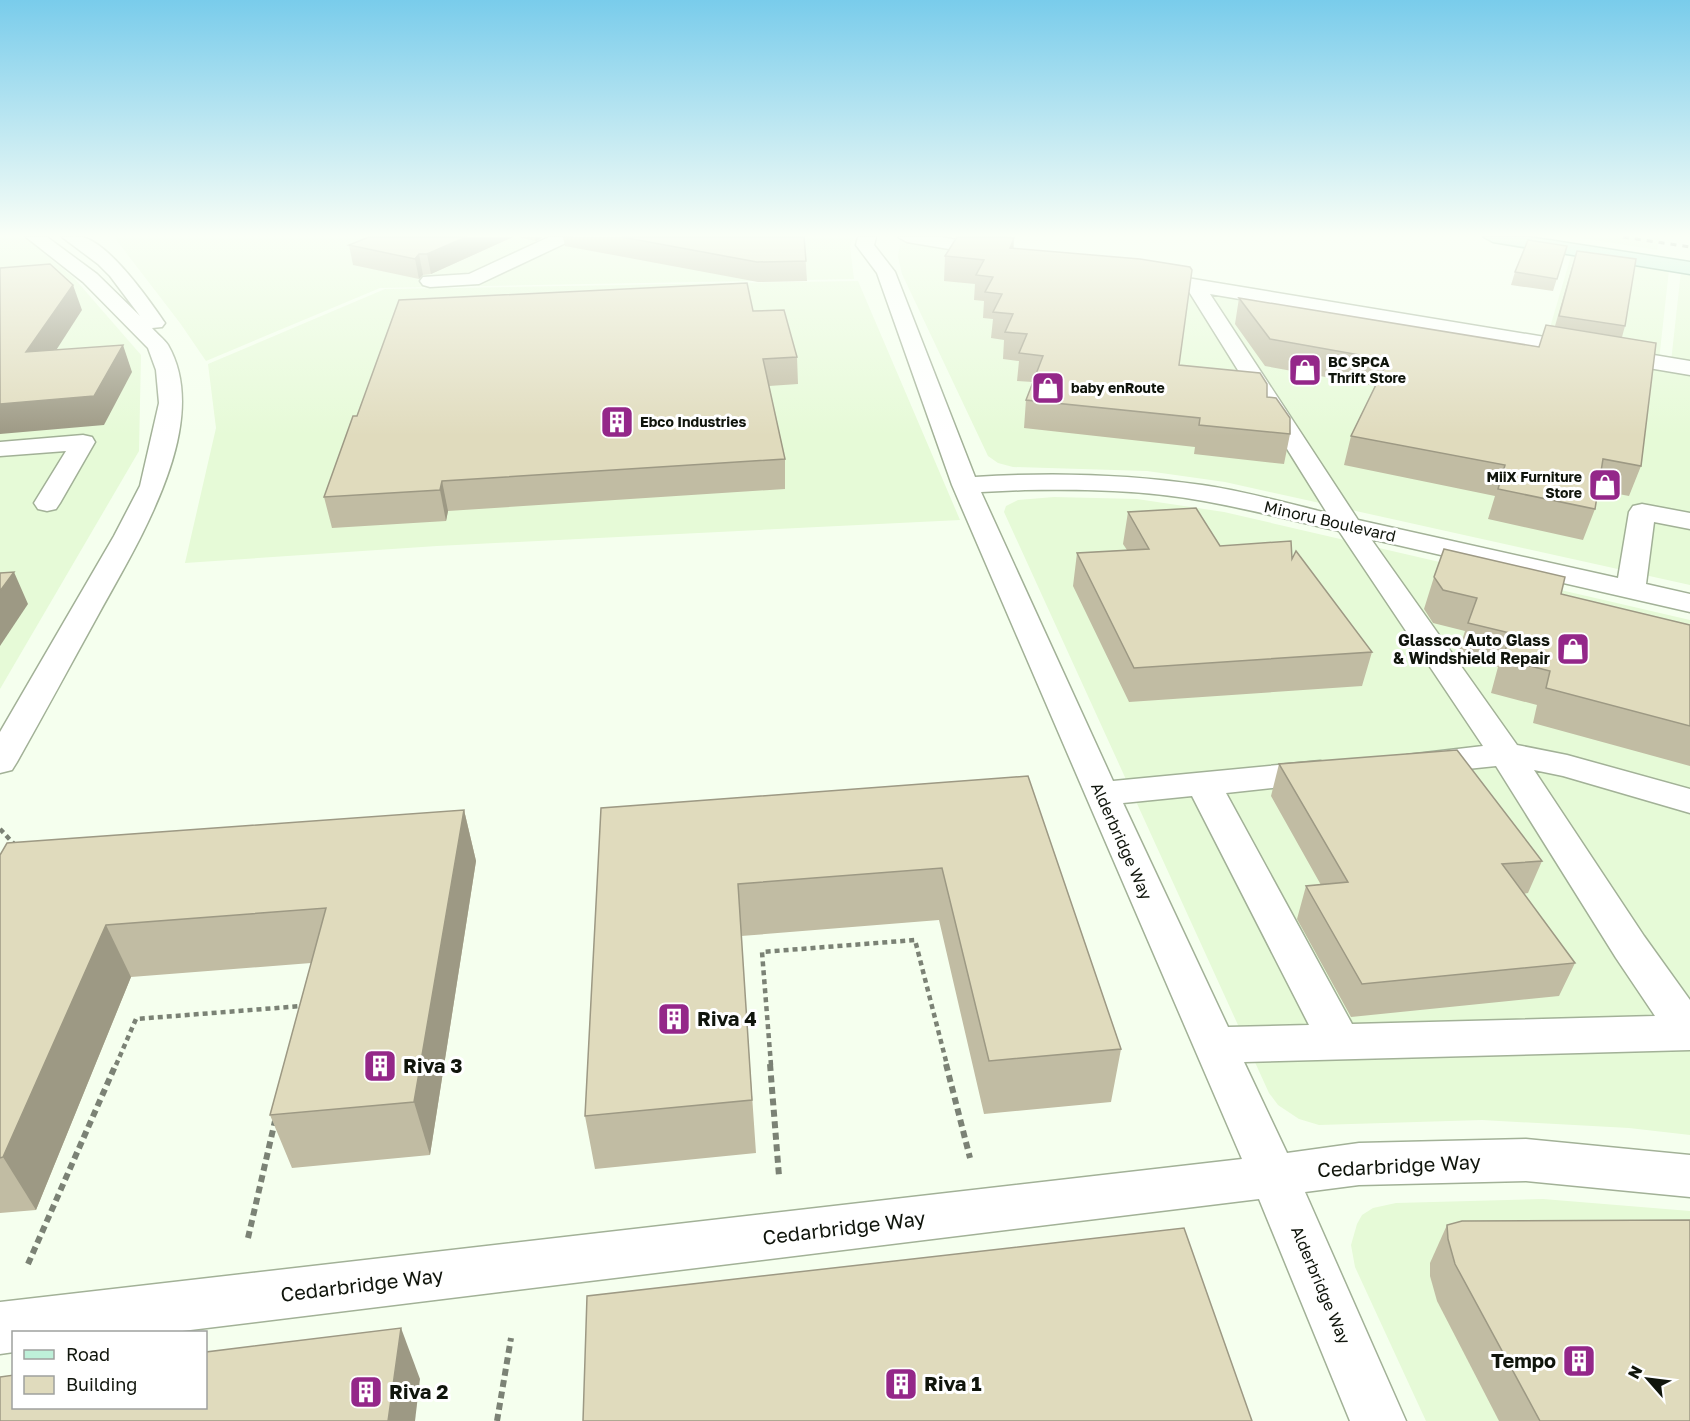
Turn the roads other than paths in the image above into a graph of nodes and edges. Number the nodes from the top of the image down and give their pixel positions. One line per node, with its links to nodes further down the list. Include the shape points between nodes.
1 (115, 303): 7 (street)
2 (119, 303): 7 (street)
3 (142, 303): 8 (street, via 162,340)
4 (898, 303): 11 (street, Alderbridge Way)
5 (1207, 303): 14 (street)
6 (1300, 303): 9 (street)
7 (121, 309): 8 (street)
8 (158, 346): 18 (street, via 171,403 153,486)
9 (1690, 368)
10 (0, 449): 12 (street, via 83,442)
11 (965, 485): 14 (street, Minoru Boulevard, via 1073,481 1156,486); 22 (street, Alderbridge Way)
12 (47, 503)
13 (1690, 521): 15 (street, via 1642,512)
14 (1348, 525): 15 (street, Minoru Boulevard); 17 (street)
15 (1631, 589): 16 (street, Minoru Boulevard)
16 (1690, 603)
17 (1506, 754): 19 (street); 23 (street, via 1568,766); 24 (street)
18 (0, 762)
19 (1389, 765)
20 (1354, 769): 21 (street)
21 (1203, 784): 22 (street); 25 (street)
22 (1101, 794): 26 (street, Alderbridge Way)
23 (1690, 801)
24 (1690, 1033): 25 (street)
25 (1340, 1043): 26 (street)
26 (1215, 1045): 27 (street, Alderbridge Way)
27 (1274, 1176): 28 (street, Cedarbridge Way, via 1359,1164 1526,1160); 29 (street, Cedarbridge Way); 30 (street, Alderbridge Way)
28 (1690, 1176)
29 (0, 1328)
30 (1378, 1421)

